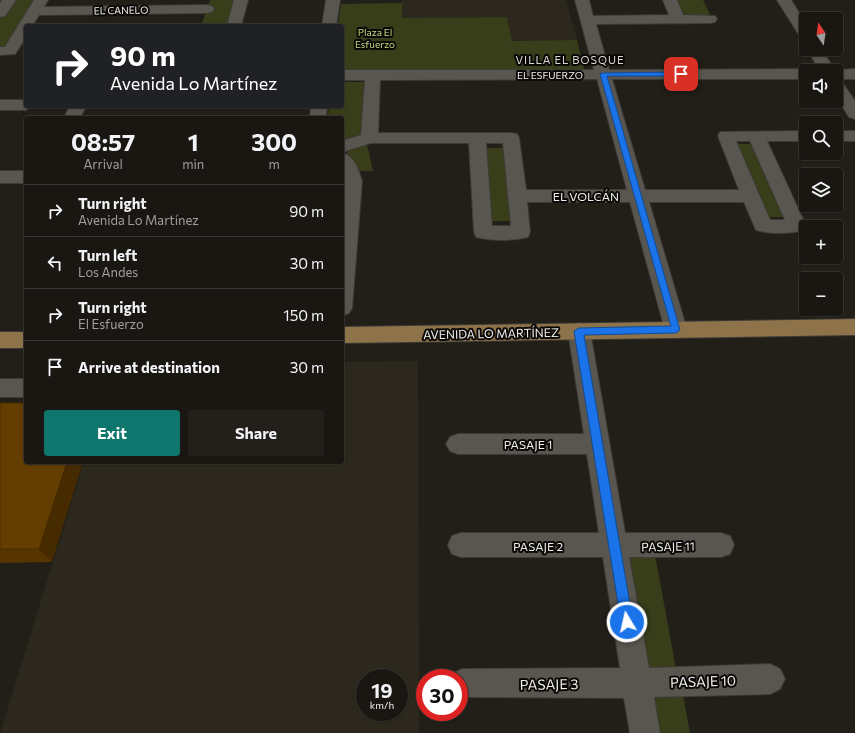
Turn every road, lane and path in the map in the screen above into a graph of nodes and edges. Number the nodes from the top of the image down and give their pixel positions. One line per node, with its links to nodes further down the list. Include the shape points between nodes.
1 (9, 0): 10 (street)
2 (241, 0): 16 (street)
3 (333, 0): 17 (street)
4 (582, 0): 13 (street)
5 (670, 0): 11 (street)
6 (784, 0): 18 (street)
7 (127, 5): 8 (street, EL CANELO); 9 (street, EL CANELO); 15 (street)
8 (38, 6): 14 (street, EL CANELO)
9 (207, 10)
10 (0, 13)
11 (678, 19): 12 (street); 13 (street)
12 (710, 19)
13 (588, 20): 21 (street)
14 (27, 24)
15 (117, 24)
16 (235, 24)
17 (329, 24)
18 (799, 25)
19 (24, 28): 20 (street, EL CANELO, via 10,51)
20 (0, 51)
21 (603, 74): 22 (street, EL ESFUERZO); 25 (street, EL ESFUERZO); 42 (street)
22 (799, 74)
23 (843, 74): 24 (street)
24 (855, 74)
25 (373, 75): 26 (street, EL ESFUERZO); 35 (street)
26 (344, 76)
27 (843, 95): 30 (street)
28 (0, 105): 29 (street)
29 (24, 105)
30 (855, 114)
31 (756, 136): 32 (street); 43 (street, via 726,136); 43 (street, via 797,226 763,226)
32 (799, 136)
33 (843, 136): 34 (street)
34 (855, 136)
35 (369, 138): 36 (street); 37 (street)
36 (477, 138): 41 (street, via 511,138); 41 (street, via 483,232 521,232)
37 (344, 146)
38 (344, 161): 44 (street, via 353,181)
39 (0, 177): 40 (street)
40 (24, 177)
41 (517, 196): 42 (street, EL VOLCÁN)
42 (638, 196): 43 (street, EL VOLCÁN); 47 (street)
43 (750, 196)
44 (345, 232): 45 (street)
45 (344, 257)
46 (855, 327): 47 (main road, AVENIDA LO MARTÍNEZ)
47 (676, 330): 48 (main road, AVENIDA LO MARTÍNEZ)
48 (579, 331): 49 (main road, AVENIDA LO MARTÍNEZ); 55 (street)
49 (344, 335)
50 (0, 340): 51 (main road)
51 (24, 340)
52 (0, 388): 53 (street)
53 (24, 388)
54 (458, 444): 55 (street, PASAJE 1)
55 (597, 444): 58 (street)
56 (461, 545): 58 (street, PASAJE 2)
57 (721, 545): 58 (street, PASAJE 11)
58 (614, 546): 60 (street)
59 (770, 679): 60 (street, PASAJE 10)
60 (637, 683): 61 (street, PASAJE 3); 62 (street)
61 (468, 684)
62 (645, 733)

